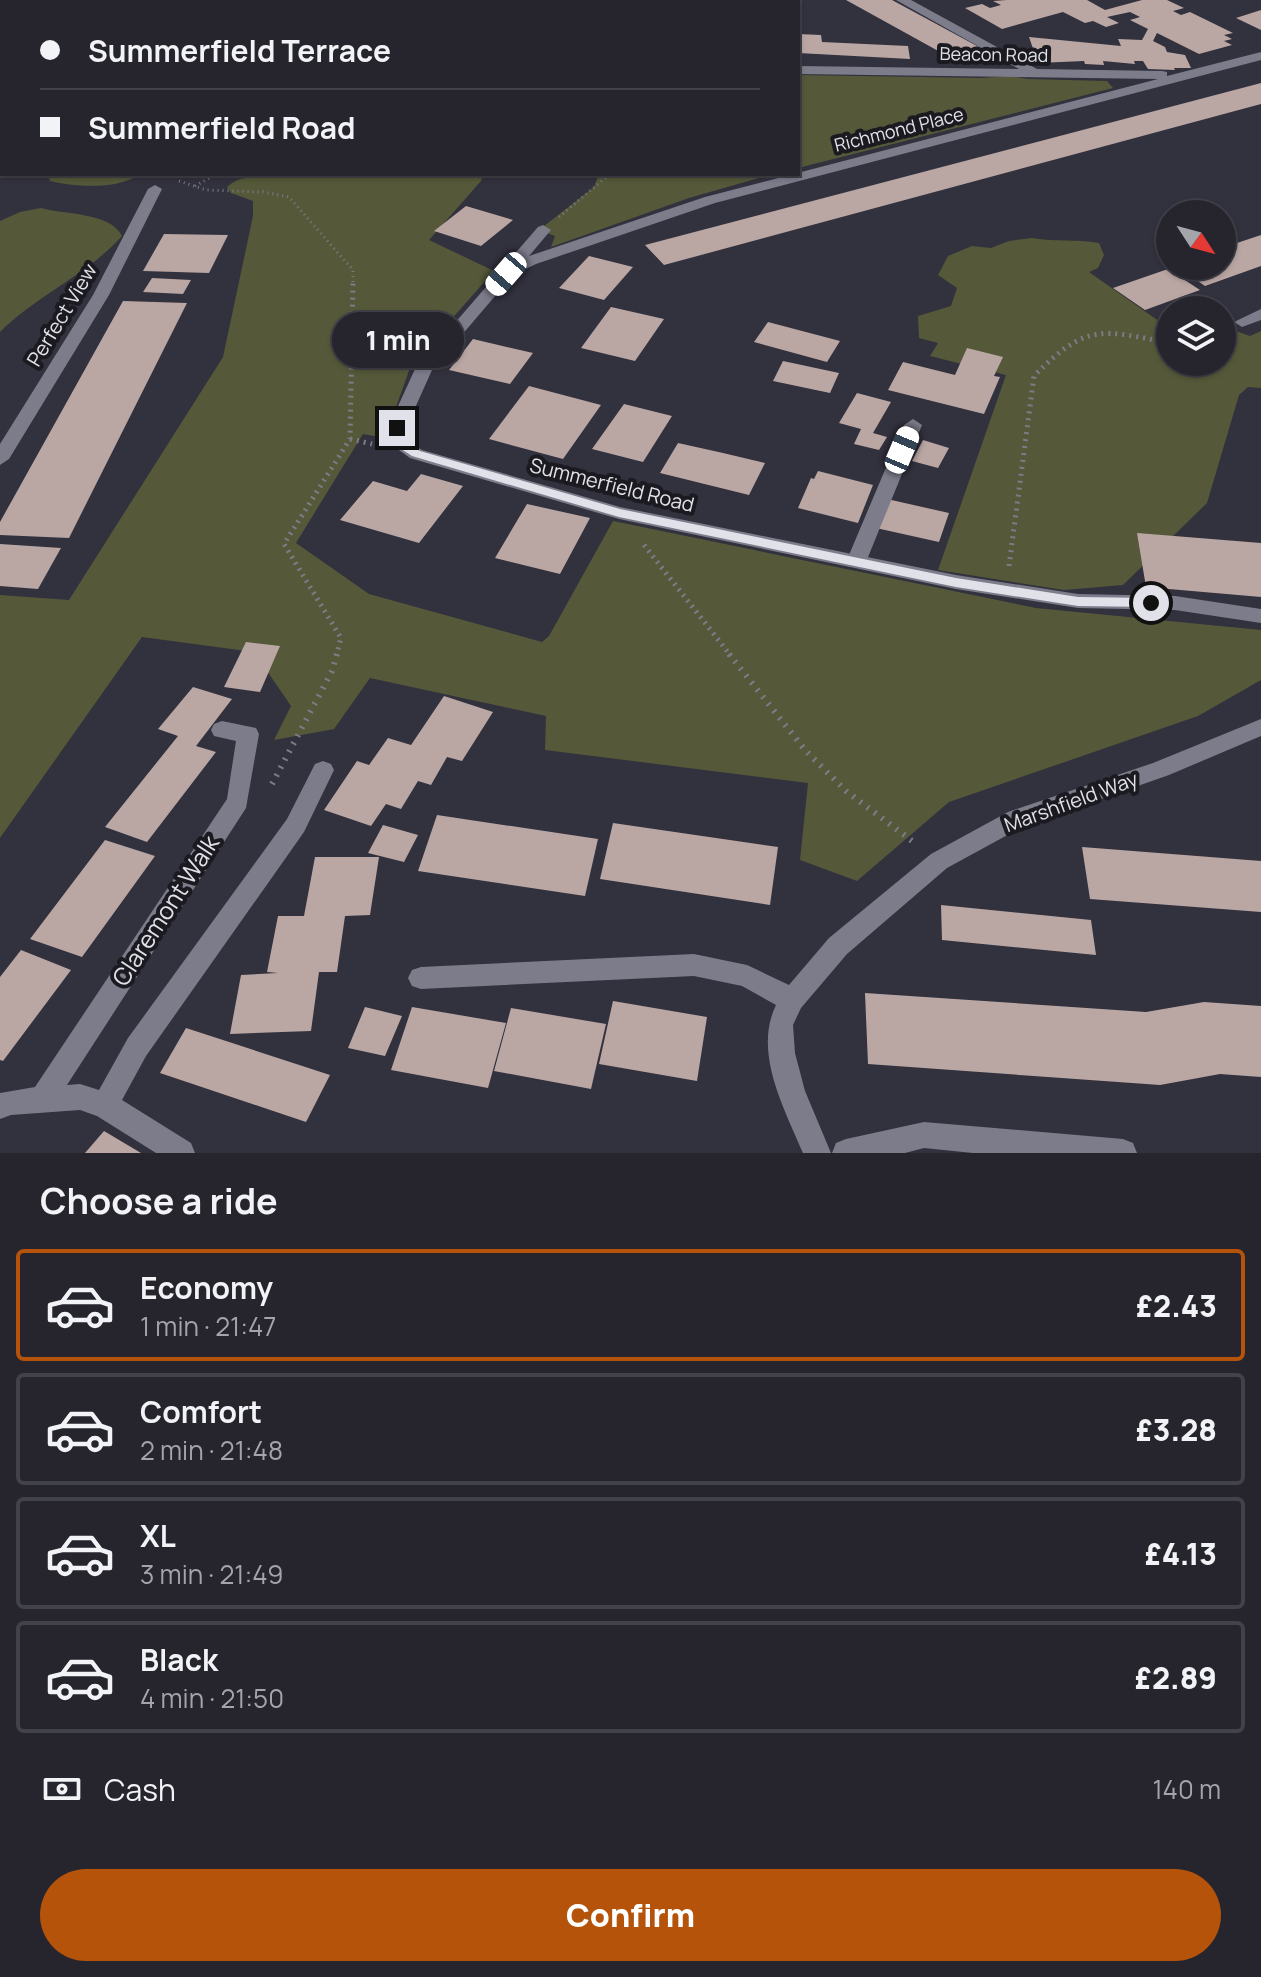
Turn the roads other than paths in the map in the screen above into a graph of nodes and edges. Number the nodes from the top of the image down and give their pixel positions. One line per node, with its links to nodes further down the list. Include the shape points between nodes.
1 (902, 0): 4 (street)
2 (1261, 56): 5 (street, Richmond Place)
3 (800, 70): 4 (street, Beacon Road)
4 (1036, 73): 5 (street, Beacon Road)
5 (1190, 75): 8 (street, Richmond Place, via 710,200 530,261)
6 (155, 189): 12 (street, Perfect View, via 101,295)
7 (543, 230): 8 (street, Summerfield Road)
8 (506, 274): 13 (street, Summerfield Road, via 424,369 397,428 401,445 416,454 619,513)
9 (1261, 314): 10 (street)
10 (1242, 322)
11 (913, 425): 13 (street)
12 (0, 459)
13 (856, 562): 14 (street, Summerfield Road, via 1078,601 1175,603)
14 (1261, 616)
15 (1261, 727): 19 (street, Marshfield Way, via 1161,769 1016,819 939,861 838,946)
16 (222, 730): 20 (street, Claremont Walk, via 248,734 238,801)
17 (323, 770): 21 (street, via 296,825 137,1047)
18 (421, 978): 19 (street, via 694,965 747,976)
19 (792, 1000): 24 (street, Marshfield Way, via 780,1025 782,1053 791,1091)
20 (42, 1100): 21 (street, via 80,1097); 22 (street)
21 (105, 1105): 23 (street)
22 (0, 1106)
23 (181, 1153)
24 (817, 1153)
25 (846, 1153): 26 (street, via 924,1135)
26 (1123, 1153)

